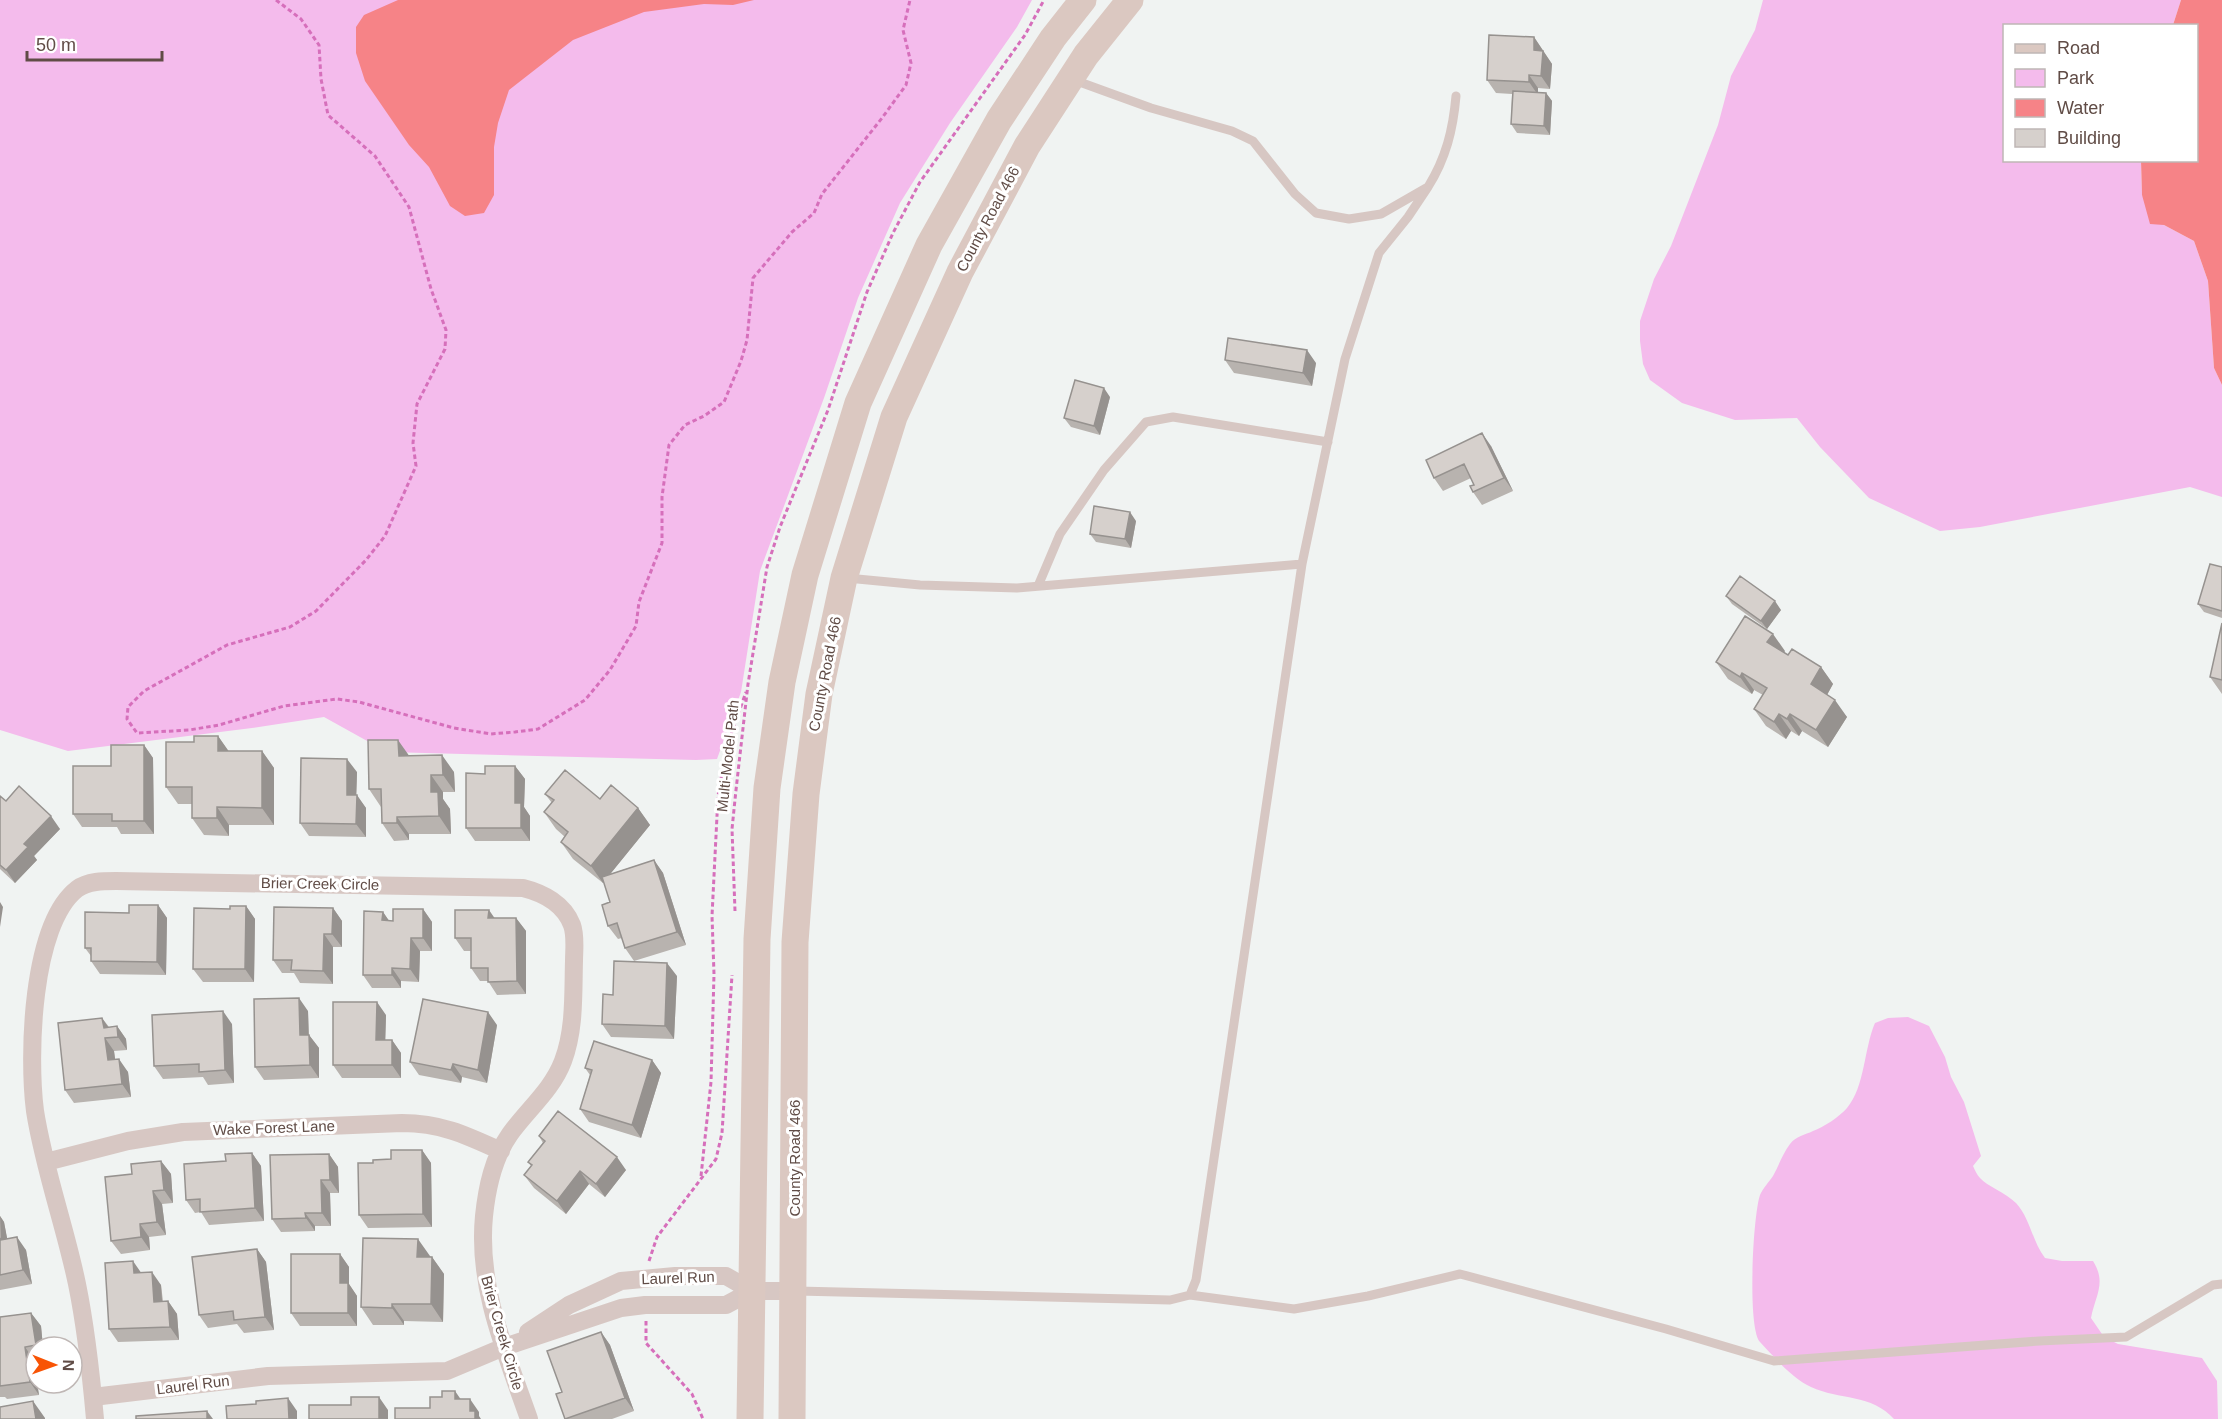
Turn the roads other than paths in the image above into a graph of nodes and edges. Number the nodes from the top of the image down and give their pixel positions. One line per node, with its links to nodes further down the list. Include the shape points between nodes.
1 (1083, 0): 7 (main road, via 999,120 929,245 858,403)
2 (1130, 0): 3 (main road, County Road 466)
3 (1070, 79): 5 (lane, via 1253,141 1295,194 1316,213 1349,219 1381,214); 9 (main road, County Road 466, via 1026,146 960,272 898,407)
4 (1456, 96): 5 (lane, via 1441,167)
5 (1428, 187): 6 (lane, via 1379,253 1345,359)
6 (1328, 442): 8 (lane); 10 (lane, via 1173,417 1146,422 1104,471 1060,534)
7 (821, 524): 9 (main road, via 821,555 830,572); 14 (main road, via 805,575 782,682 767,788 757,939)
8 (1302, 564): 10 (lane); 16 (lane, via 1198,1268)
9 (844, 578): 10 (lane, via 920,585); 15 (main road, County Road 466, via 819,694 806,794 796,930)
10 (1038, 586)
11 (501, 1151): 12 (street, Wake Forest Lane, via 440,1126 402,1123 183,1132); 12 (street, Brier Creek Circle, via 509,1135 552,1084 570,1037 572,925 543,893 523,888 95,881 78,888 55,916 38,975 33,1072 35,1109); 17 (street, Brier Creek Circle, via 488,1190 482,1241 488,1293)
12 (46, 1162): 18 (street, Brier Creek Circle, via 77,1284)
13 (2222, 1284): 16 (lane, via 2213,1285 2126,1337 1774,1361 1460,1274 1294,1310)
14 (752, 1291): 15 (street); 17 (street, Laurel Run, via 726,1305 621,1308); 17 (street, Laurel Run, via 726,1276 621,1281 569,1305); 21 (main road)
15 (794, 1291): 16 (lane, via 1170,1300); 22 (main road, County Road 466)
16 (1190, 1295)
17 (504, 1347): 18 (street, Laurel Run, via 447,1371 268,1376); 20 (street, Brier Creek Circle)
18 (93, 1397): 19 (street, Brier Creek Circle)
19 (95, 1419)
20 (528, 1419)
21 (750, 1419)
22 (792, 1419)

